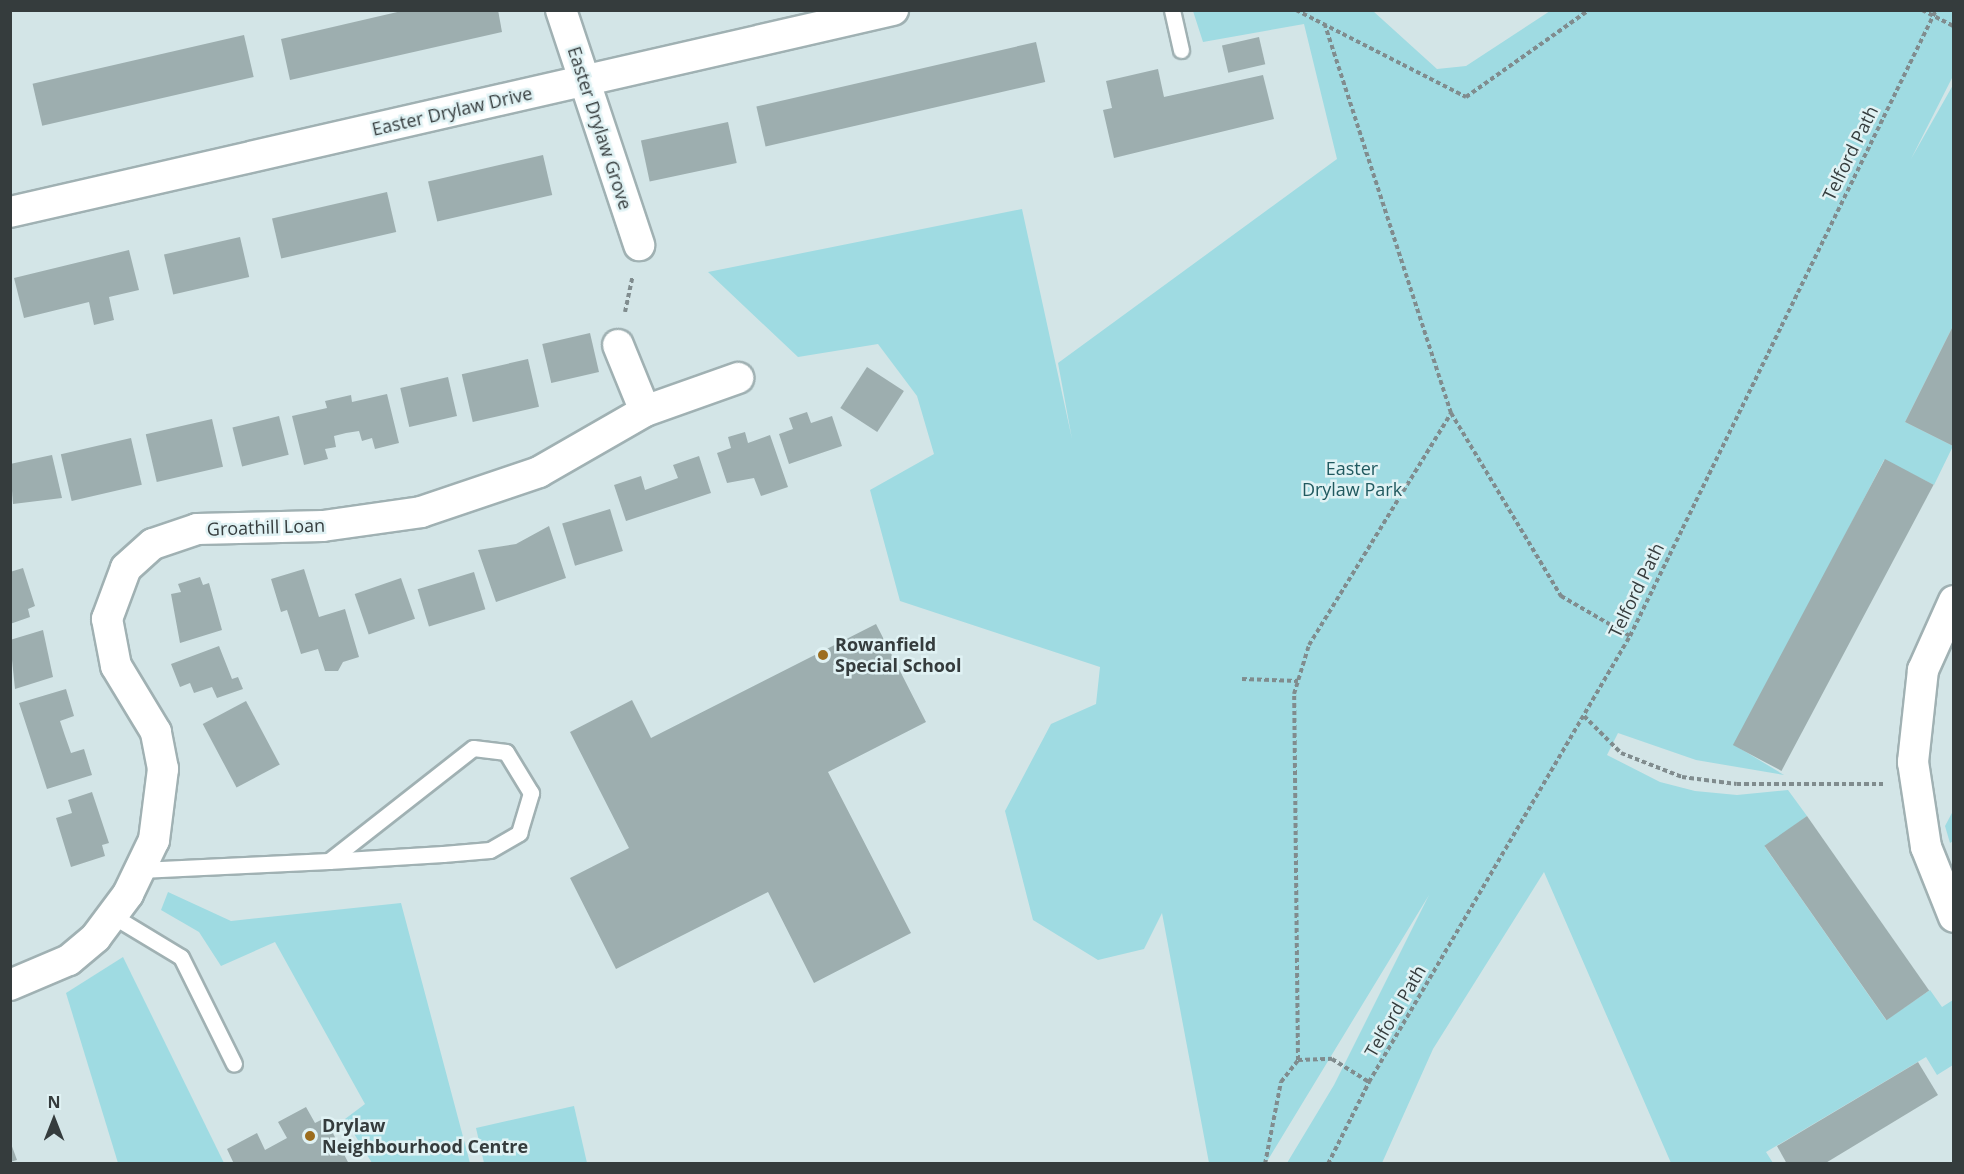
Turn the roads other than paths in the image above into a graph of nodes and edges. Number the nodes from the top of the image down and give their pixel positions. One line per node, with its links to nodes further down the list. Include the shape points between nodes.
1 (561, 10): 5 (street, Easter Drylaw Grove)
2 (893, 10): 5 (street, Easter Drylaw Drive)
3 (1172, 10): 4 (lane)
4 (1181, 50)
5 (584, 81): 6 (street, Easter Drylaw Drive); 7 (street, Easter Drylaw Grove)
6 (10, 212)
7 (639, 245)
8 (618, 345): 10 (street)
9 (738, 378): 10 (street, Groathill Loan)
10 (645, 411): 13 (street, Groathill Loan, via 539,472 421,512 323,526 197,530 153,544 126,568 113,591 108,641 116,666 156,732 163,769 154,840)
11 (1953, 601): 15 (street, via 1927,655 1918,691 1914,784 1926,847)
12 (329, 861): 12 (lane, via 490,850 519,833 531,793 506,752 473,748); 13 (lane)
13 (140, 870): 14 (street, Groathill Loan)
14 (113, 916): 16 (street, Groathill Loan, via 69,960); 17 (lane, via 181,957)
15 (1953, 917)
16 (10, 985)
17 (234, 1064)

